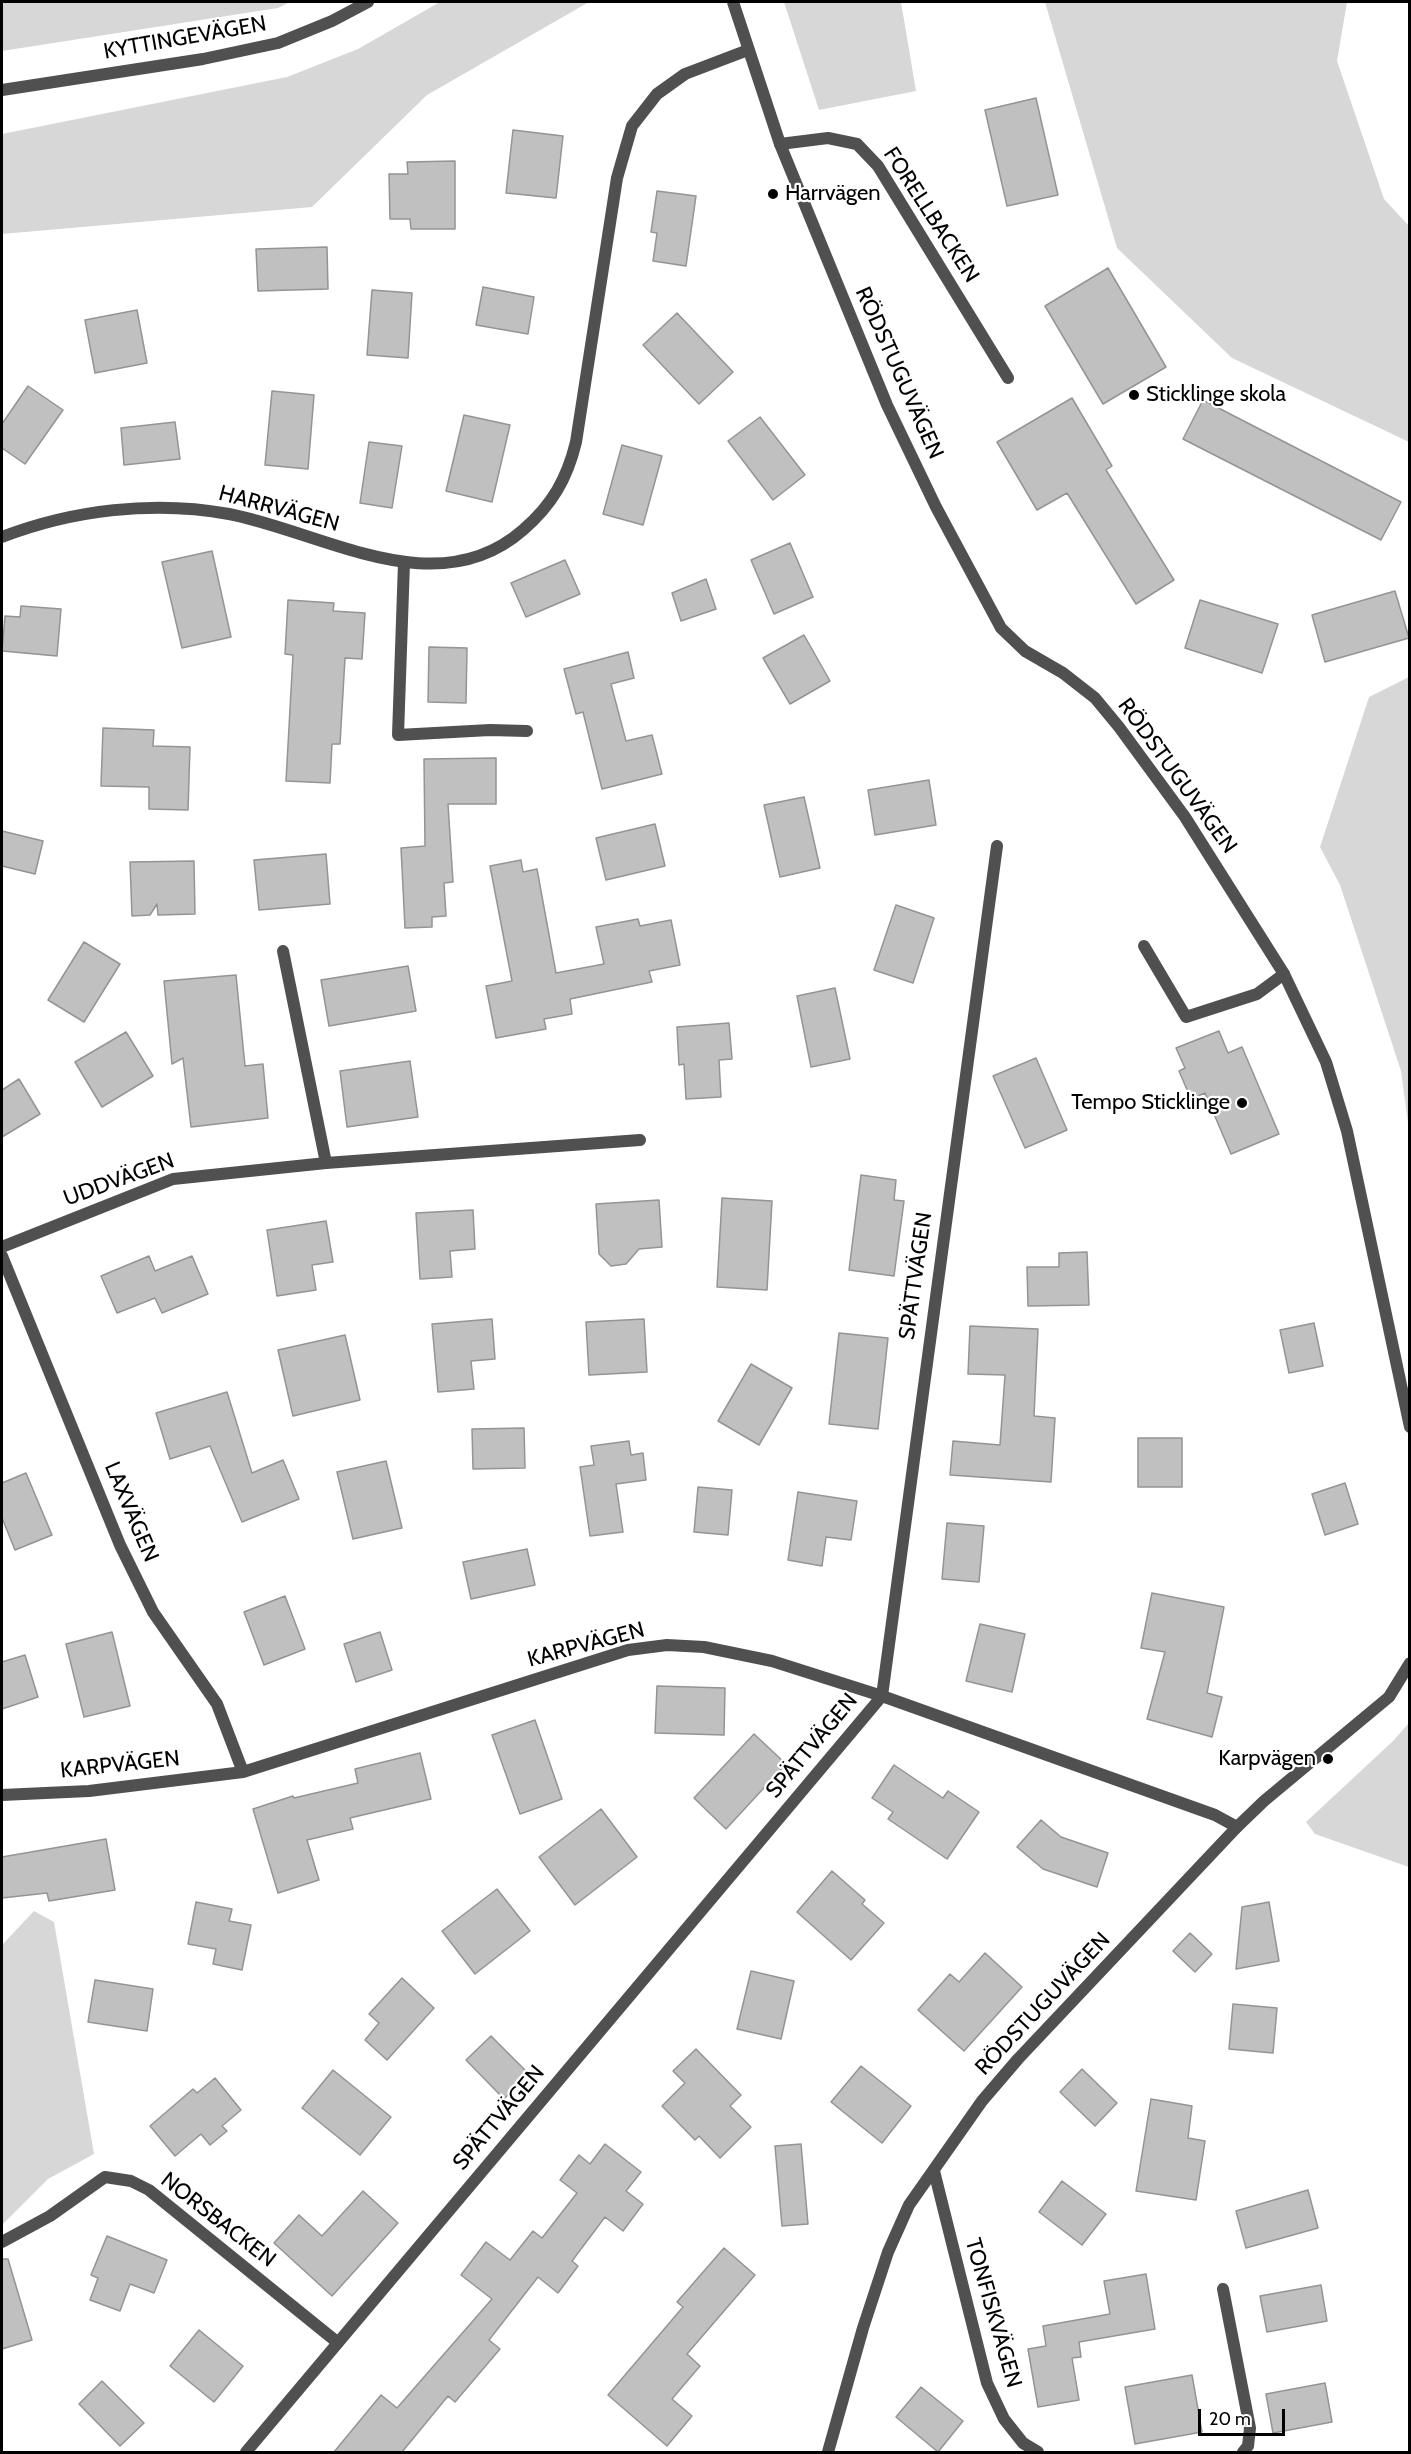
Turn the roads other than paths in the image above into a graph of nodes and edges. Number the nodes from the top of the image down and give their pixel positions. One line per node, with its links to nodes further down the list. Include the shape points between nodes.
1 (366, 2): 4 (street, KYTTINGEVÄGEN, via 278,43 203,59)
2 (733, 2): 3 (street, RÖDSTUGUVÄGEN)
3 (748, 50): 5 (street, RÖDSTUGUVÄGEN); 8 (street, HARRVÄGEN, via 686,74 657,94 632,126 617,178 576,442 569,470 555,493 536,519 512,540 454,563)
4 (2, 90)
5 (780, 144): 6 (street, FORELLBACKEN, via 828,138 857,144 878,166); 13 (street, RÖDSTUGUVÄGEN, via 887,405 1001,628 1025,651 1095,698 1119,727 1185,818)
6 (1008, 378)
7 (2, 537): 8 (street, HARRVÄGEN, via 36,524 92,512 174,507 230,514)
8 (404, 563): 9 (street, via 398,735)
9 (527, 731)
10 (997, 846): 20 (street, SPÄTTVÄGEN)
11 (1144, 946): 13 (street, via 1186,1017 1257,994)
12 (283, 951): 15 (street)
13 (1284, 974): 18 (street, RÖDSTUGUVÄGEN, via 1326,1062 1347,1131)
14 (640, 1140): 15 (street, UDDVÄGEN)
15 (326, 1163): 16 (street, UDDVÄGEN, via 173,1179)
16 (2, 1247)
17 (2, 1256): 21 (street, LAXVÄGEN, via 120,1545 153,1612 217,1704)
18 (1410, 1427)
19 (1410, 1663): 23 (street, RÖDSTUGUVÄGEN, via 1389,1697)
20 (882, 1695): 21 (street, KARPVÄGEN, via 772,1661 704,1647 628,1650); 23 (street, KARPVÄGEN, via 1215,1815); 27 (street, SPÄTTVÄGEN)
21 (243, 1772): 22 (street, KARPVÄGEN, via 89,1791)
22 (2, 1795)
23 (1237, 1827): 24 (street, RÖDSTUGUVÄGEN, via 1018,2059 982,2101)
24 (934, 2171): 29 (street, RÖDSTUGUVÄGEN, via 909,2205 888,2252); 30 (street, TONFISKVÄGEN, via 987,2383 1004,2419 1023,2443)
25 (2, 2242): 27 (street, NORSBACKEN, via 50,2216 105,2177 131,2181 149,2190)
26 (1223, 2289): 31 (street, via 1250,2428 1248,2446)
27 (338, 2342): 28 (street, SPÄTTVÄGEN)
28 (246, 2452)
29 (828, 2452)
30 (1038, 2452)
31 (1243, 2452)

